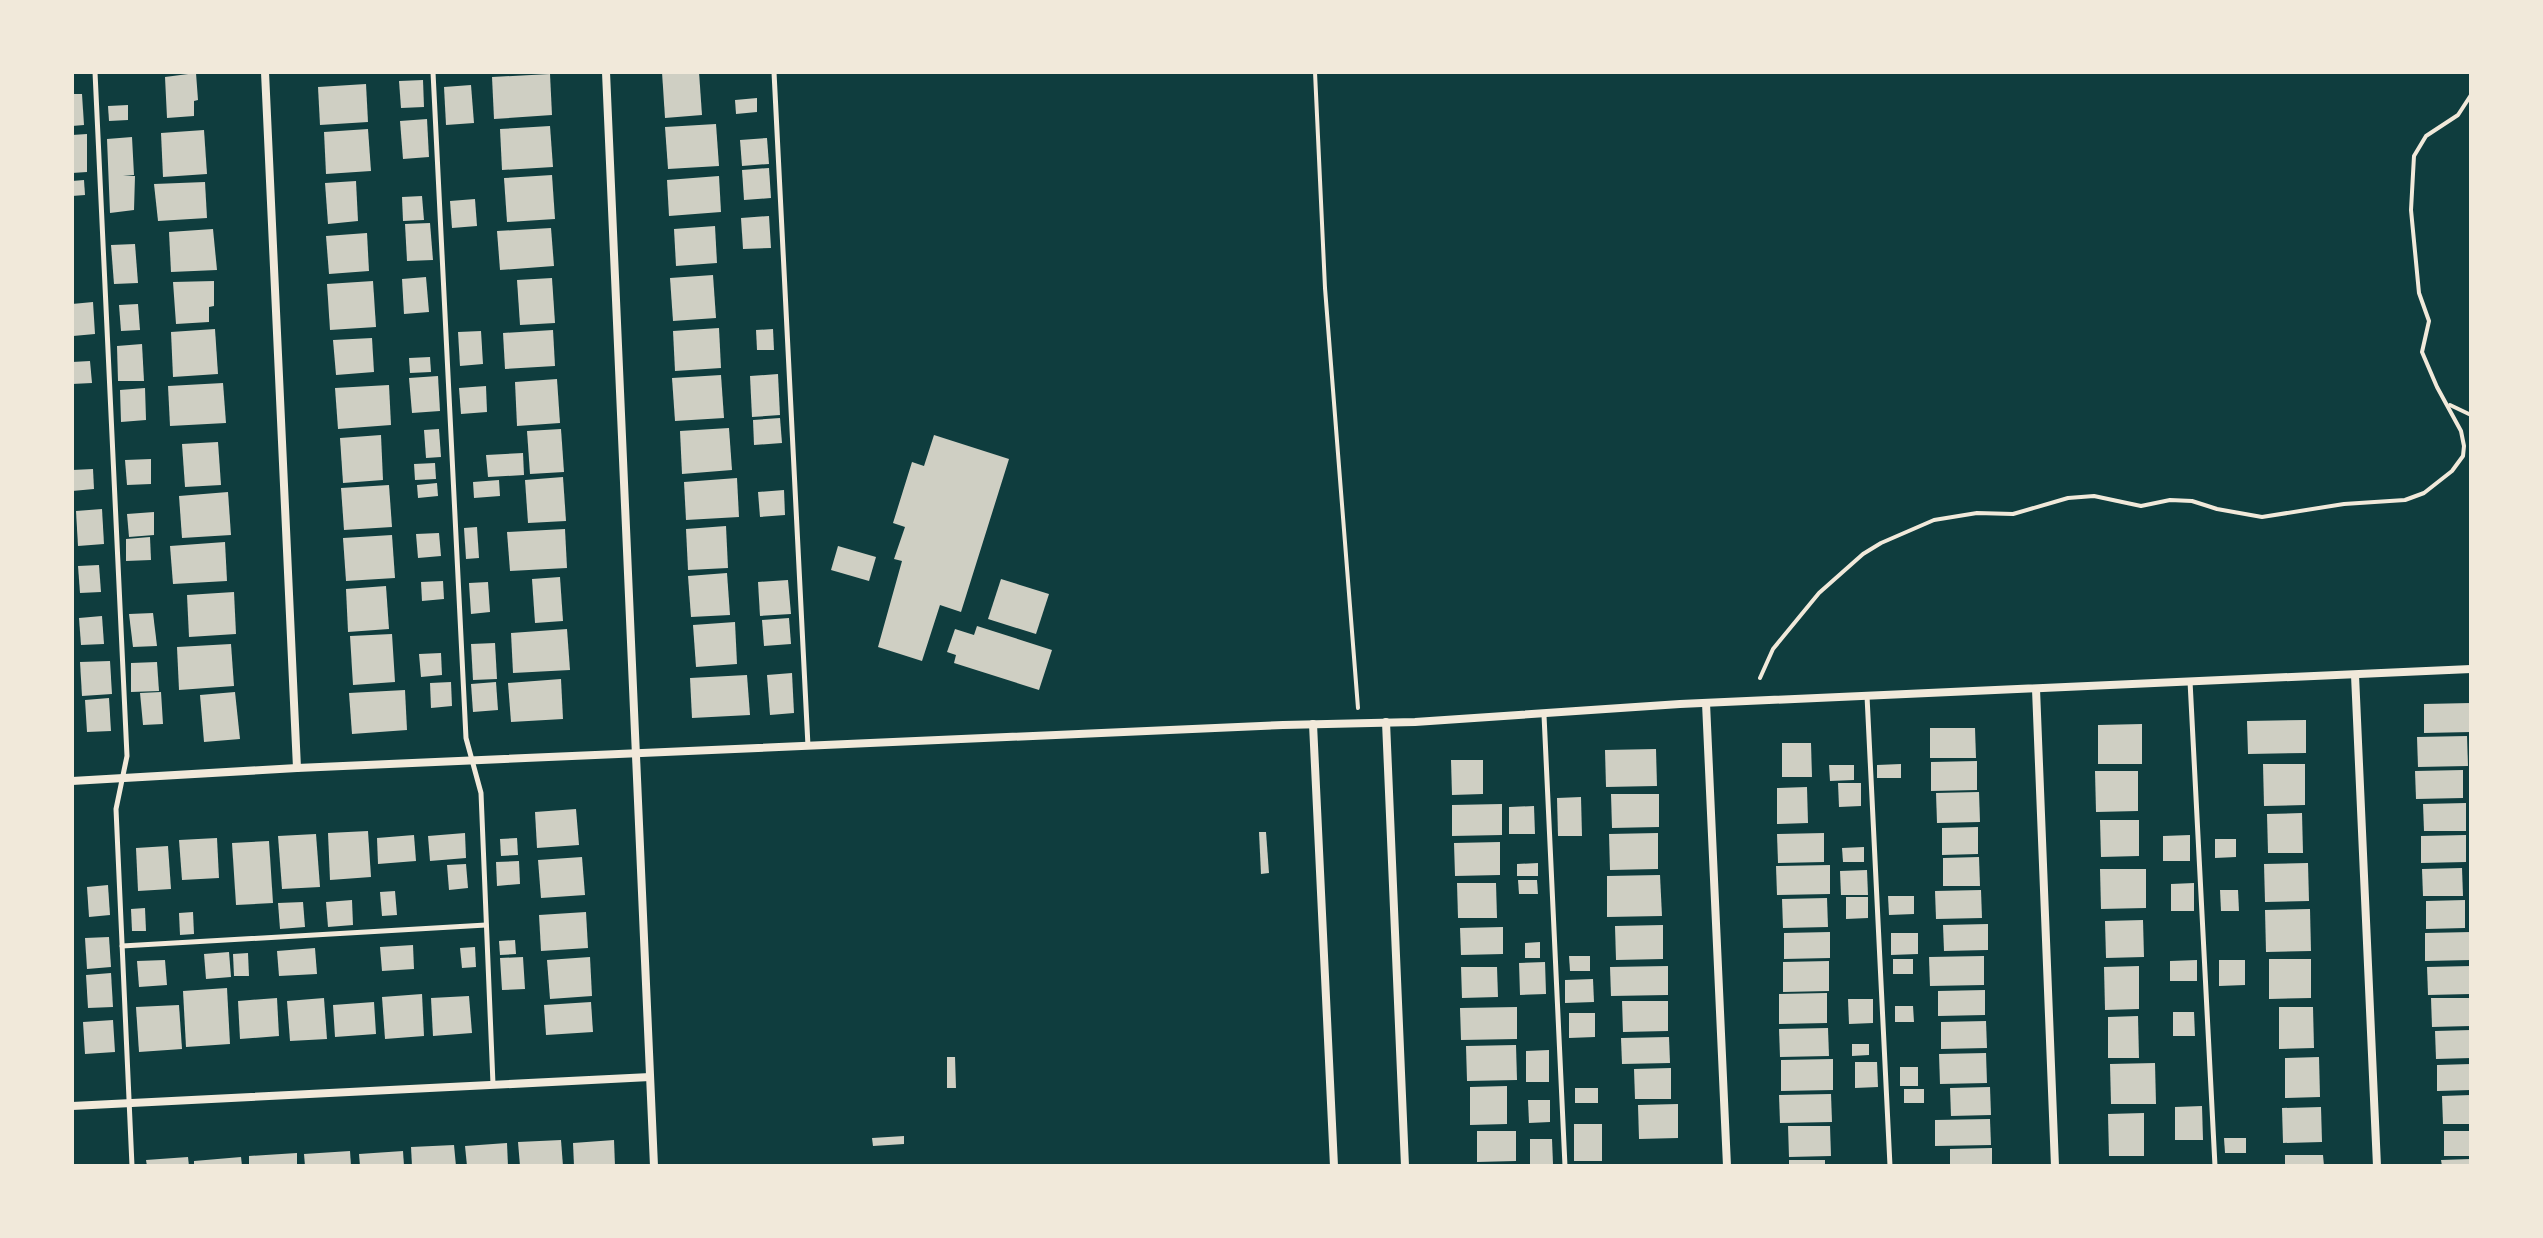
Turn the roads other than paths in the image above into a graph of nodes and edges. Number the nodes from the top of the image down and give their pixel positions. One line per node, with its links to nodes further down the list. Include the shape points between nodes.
1 (95, 72): 19 (lane, via 127,756)
2 (265, 72): 18 (street)
3 (433, 72): 17 (lane, via 466,738)
4 (606, 72): 16 (street)
5 (774, 72): 15 (lane)
6 (2471, 669): 7 (street)
7 (2355, 675): 8 (street); 36 (street)
8 (2190, 681): 9 (street); 35 (lane)
9 (2036, 689): 10 (street); 34 (street)
10 (1867, 695): 11 (street); 33 (lane)
11 (1706, 703): 12 (street); 32 (street)
12 (1544, 715): 13 (street); 31 (lane)
13 (1386, 722): 14 (street); 30 (street)
14 (1313, 724): 15 (street); 29 (street)
15 (808, 747): 16 (street)
16 (636, 754): 17 (street); 23 (street)
17 (472, 761): 18 (street); 21 (lane, via 481,793)
18 (297, 768): 19 (street)
19 (122, 778): 20 (street); 22 (lane, via 116,809)
20 (72, 781)
21 (486, 925): 22 (lane); 24 (lane)
22 (122, 946): 25 (lane)
23 (650, 1077): 24 (street); 28 (street)
24 (493, 1084): 25 (street)
25 (130, 1103): 26 (street); 27 (lane)
26 (72, 1106)
27 (132, 1166)
28 (654, 1166)
29 (1334, 1166)
30 (1405, 1166)
31 (1565, 1166)
32 (1727, 1166)
33 (1890, 1166)
34 (2055, 1166)
35 (2215, 1166)
36 (2377, 1166)

